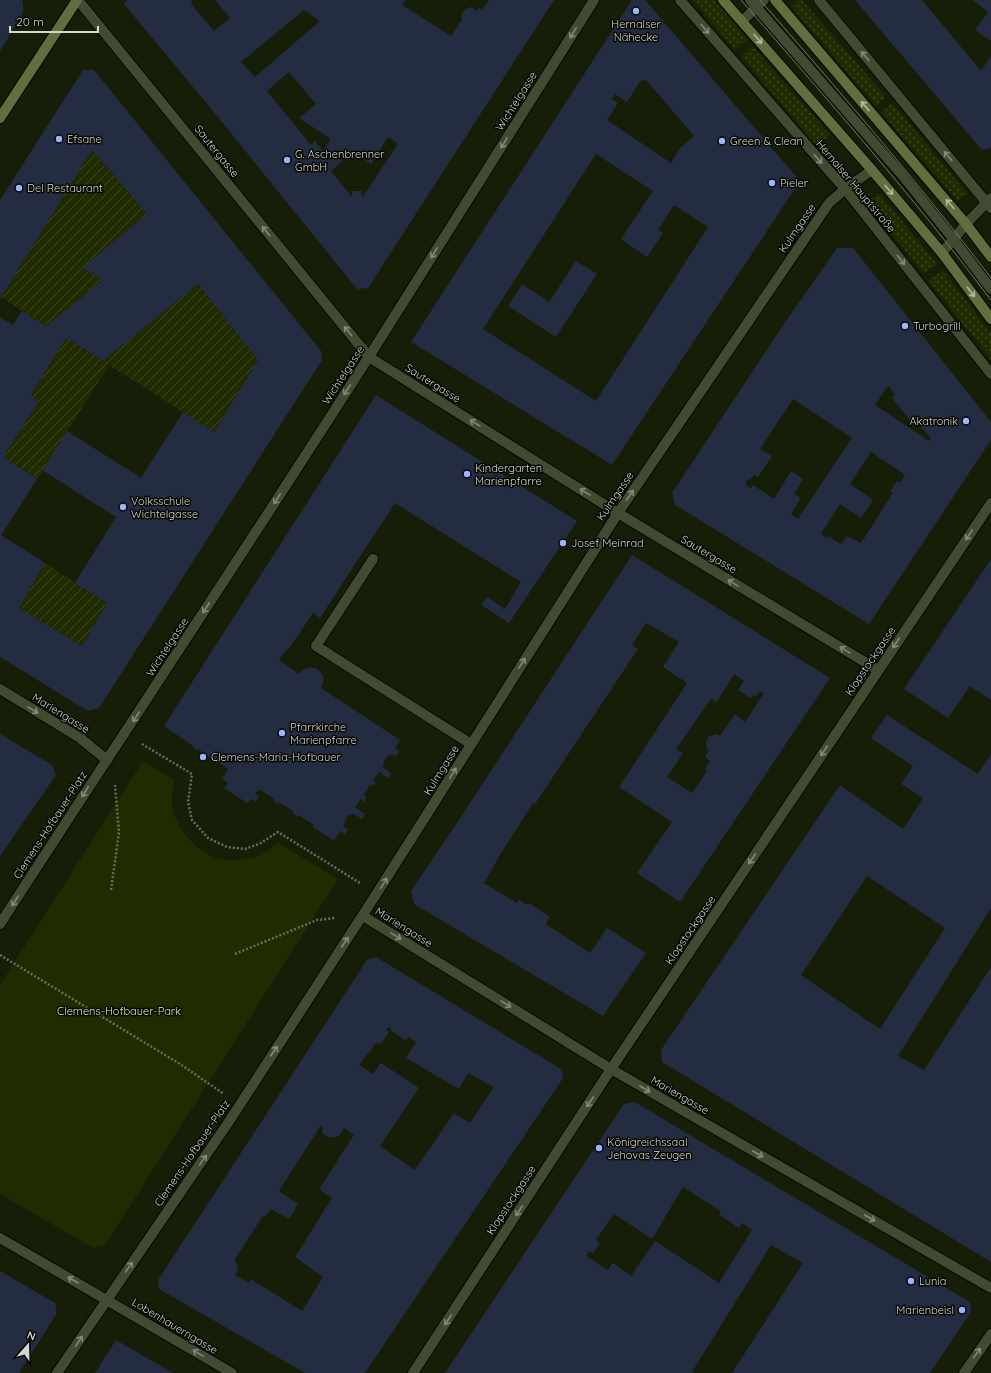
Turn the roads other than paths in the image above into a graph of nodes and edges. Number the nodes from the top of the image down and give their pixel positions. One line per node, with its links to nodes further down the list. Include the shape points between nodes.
1 (78, 0): 10 (main road); 20 (street, Sautergasse, one-way to 1)
2 (594, 0): 20 (street, Wichtelgasse, one-way to 20)
3 (680, 0): 12 (street, Hernalser Hauptstraße, one-way to 12)
4 (723, 0): 9 (main road, Hernalser Hauptstraße)
5 (764, 0): 8 (street)
6 (775, 0): 14 (main road, one-way to 6)
7 (819, 0): 13 (street, one-way to 7)
8 (753, 4): 9 (street); 15 (street)
9 (742, 21): 11 (main road, Hernalser Hauptstraße, one-way to 11)
10 (0, 118)
11 (872, 170): 12 (street, Kulmgasse); 16 (main road, Hernalser Hauptstraße, one-way to 16)
12 (845, 189): 21 (street, Hernalser Hauptstraße, one-way to 21); 23 (street, Kulmgasse, one-way to 12, via 829,203)
13 (990, 203): 14 (street)
14 (966, 224): 15 (street); 17 (main road)
15 (954, 240): 16 (street); 18 (street)
16 (942, 254): 19 (main road, Hernalser Hauptstraße, one-way to 19)
17 (991, 257)
18 (991, 290)
19 (991, 319)
20 (369, 357): 23 (street, Sautergasse, one-way to 20); 28 (street, Wichtelgasse, one-way to 28)
21 (991, 374)
22 (991, 503): 25 (street, Klopstockgasse, one-way to 25)
23 (618, 513): 25 (street, Sautergasse, one-way to 23); 27 (street, Kulmgasse, one-way to 23)
24 (373, 559): 27 (street, via 316,646)
25 (878, 670): 31 (street, Klopstockgasse, one-way to 31)
26 (0, 689): 28 (street, Mariengasse, one-way to 28, via 80,738)
27 (471, 744): 29 (street, Kulmgasse, one-way to 27)
28 (107, 760): 30 (street, Clemens-Hofbauer-Platz, one-way to 30)
29 (363, 916): 31 (street, Mariengasse, one-way to 31); 34 (street, Clemens-Hofbauer-Platz, one-way to 29, via 240,1104)
30 (0, 924)
31 (611, 1069): 33 (street, Mariengasse, one-way to 33); 38 (street, Klopstockgasse, one-way to 38)
32 (0, 1238): 34 (street, one-way to 32)
33 (991, 1288)
34 (107, 1299): 36 (street, one-way to 34); 37 (street, Lobenhauerngasse, one-way to 34)
35 (991, 1334): 39 (street, one-way to 35)
36 (57, 1373)
37 (232, 1373)
38 (413, 1373)
39 (964, 1373)

